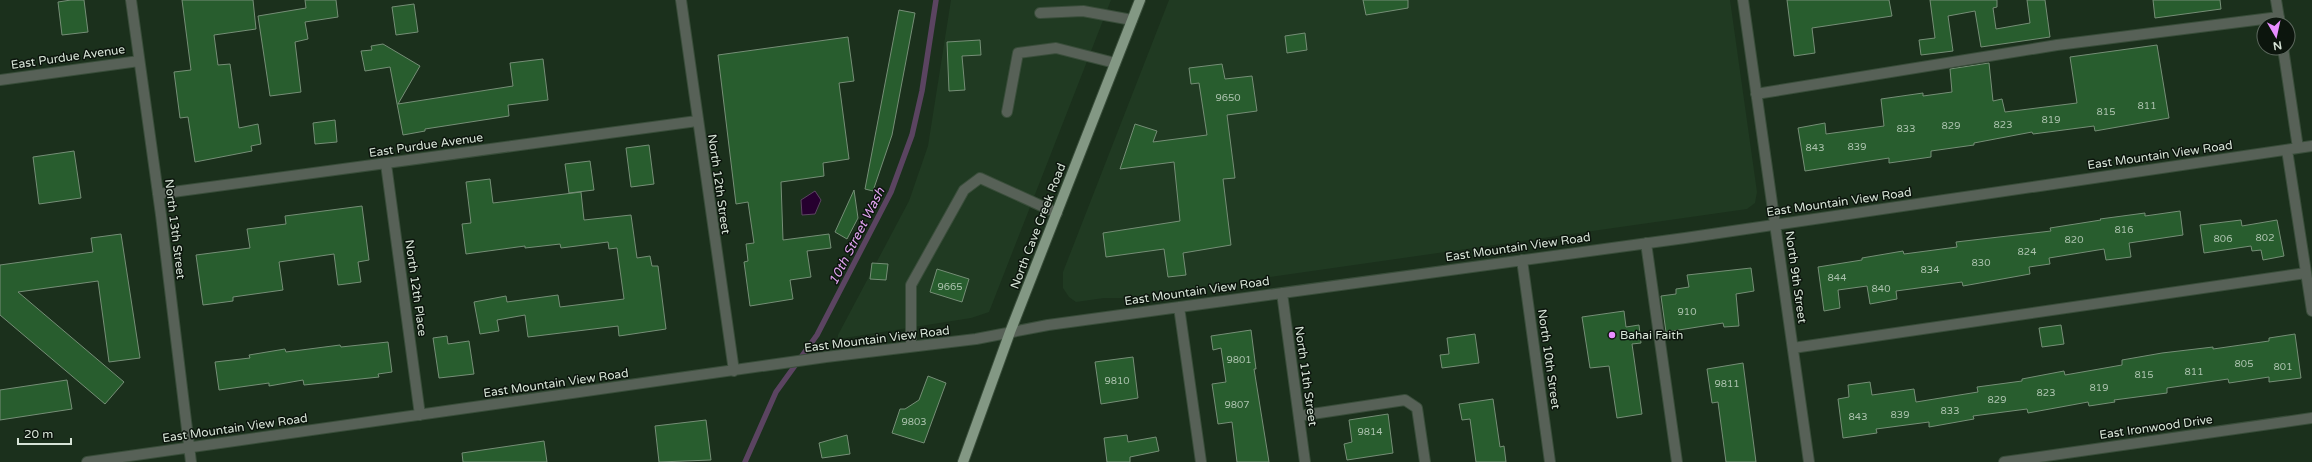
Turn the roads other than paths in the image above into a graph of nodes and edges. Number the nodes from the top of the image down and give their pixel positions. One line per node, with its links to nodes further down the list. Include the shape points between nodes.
1 (131, 0): 11 (street, North 13th Street)
2 (681, 0): 16 (street, North 12th Street)
3 (1140, 0): 8 (main road, North Cave Creek Road)
4 (1742, 0): 14 (street, North 9th Street)
5 (2276, 0): 7 (street)
6 (1040, 13): 8 (street, via 1083,11)
7 (2278, 16)
8 (1132, 20): 12 (main road, North Cave Creek Road)
9 (2256, 23): 14 (street, via 2057,45)
10 (2284, 56): 18 (street)
11 (139, 60): 13 (street, East Purdue Avenue); 21 (street, North 13th Street)
12 (1114, 63): 15 (street, via 1056,48 1018,53); 22 (main road, North Cave Creek Road)
13 (0, 80)
14 (1756, 94): 23 (street, North 9th Street)
15 (1007, 112)
16 (697, 121): 20 (street, East Purdue Avenue); 33 (street, North 12th Street)
17 (2312, 146): 18 (street, East Mountain View Road)
18 (2298, 148): 19 (street, East Mountain View Road)
19 (2287, 150): 23 (street, East Mountain View Road); 26 (street)
20 (386, 164): 21 (street, East Purdue Avenue); 34 (street, North 12th Place)
21 (158, 194): 37 (street, North 13th Street)
22 (1057, 213): 30 (main road, North Cave Creek Road); 31 (street, via 980,178 964,190 911,285)
23 (1776, 224): 24 (street, East Mountain View Road); 32 (street, North 9th Street)
24 (1646, 243): 25 (street, East Mountain View Road); 45 (street)
25 (1522, 260): 27 (street, East Mountain View Road); 44 (street, North 10th Street)
26 (2306, 273): 29 (street); 32 (street)
27 (1282, 293): 28 (street, East Mountain View Road); 35 (street, North 11th Street)
28 (1179, 307): 30 (street, East Mountain View Road); 41 (street)
29 (2312, 311)
30 (1010, 332): 31 (street, East Mountain View Road, via 976,339); 40 (main road, North Cave Creek Road)
31 (911, 346): 33 (street, East Mountain View Road)
32 (1793, 348): 46 (street, North 9th Street)
33 (734, 371): 34 (street, East Mountain View Road)
34 (420, 416): 37 (street, East Mountain View Road)
35 (1298, 416): 42 (street, North 11th Street); 43 (street, via 1405,400 1417,408)
36 (2312, 418): 47 (street, East Ironwood Drive)
37 (189, 448): 38 (street, East Mountain View Road); 39 (street, North 13th Street)
38 (86, 462)
39 (191, 462)
40 (963, 462)
41 (1201, 462)
42 (1305, 462)
43 (1425, 462)
44 (1550, 462)
45 (1677, 462)
46 (1809, 462)
47 (2004, 462)

